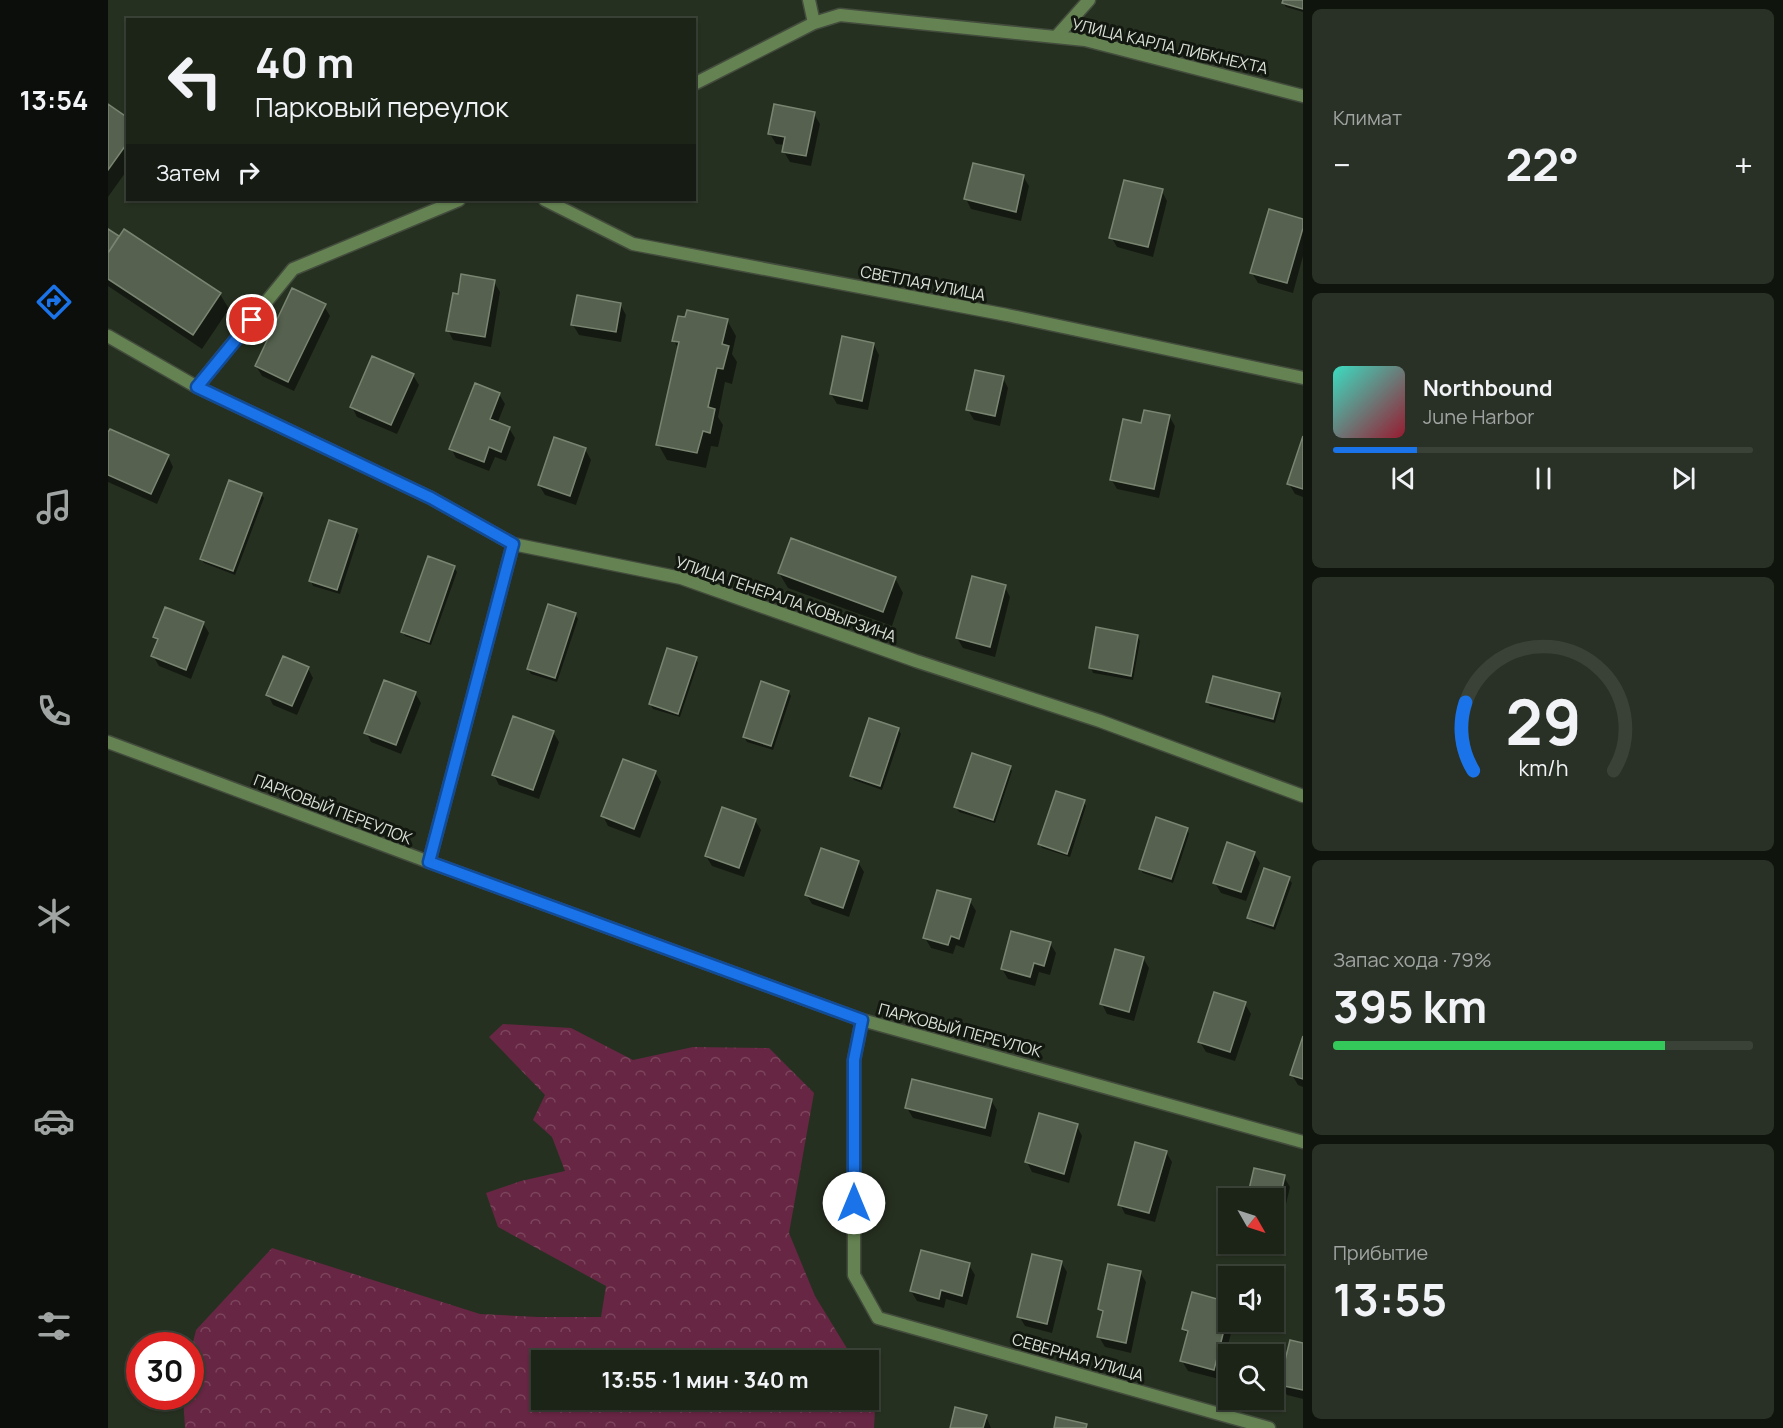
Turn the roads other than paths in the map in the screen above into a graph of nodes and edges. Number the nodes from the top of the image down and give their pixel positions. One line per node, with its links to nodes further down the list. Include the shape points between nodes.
1 (809, 0): 3 (street)
2 (1089, 0): 4 (street)
3 (814, 23): 4 (street, УЛИЦА КАРЛА ЛИБКНЕХТА, via 840,15); 5 (street, УЛИЦА КАРЛА ЛИБКНЕХТА)
4 (1056, 37): 6 (street, УЛИЦА КАРЛА ЛИБКНЕХТА, via 1085,39)
5 (696, 83)
6 (1303, 96)
7 (457, 201): 11 (street, via 293,269)
8 (546, 201): 10 (street, СВЕТЛАЯ УЛИЦА, via 633,244 1006,315)
9 (108, 336): 11 (street, УЛИЦА ГЕНЕРАЛА КОВЫРЗИНА)
10 (1303, 378)
11 (197, 387): 12 (street, УЛИЦА ГЕНЕРАЛА КОВЫРЗИНА, via 431,498)
12 (513, 544): 14 (street, УЛИЦА ГЕНЕРАЛА КОВЫРЗИНА, via 681,578); 15 (street)
13 (108, 742): 15 (street, ПАРКОВЫЙ ПЕРЕУЛОК)
14 (1303, 796)
15 (429, 862): 16 (street, ПАРКОВЫЙ ПЕРЕУЛОК)
16 (862, 1020): 17 (street, ПАРКОВЫЙ ПЕРЕУЛОК); 18 (street, СЕВЕРНАЯ УЛИЦА, via 854,1060 854,1275 878,1318)
17 (1303, 1142)
18 (1269, 1428)

